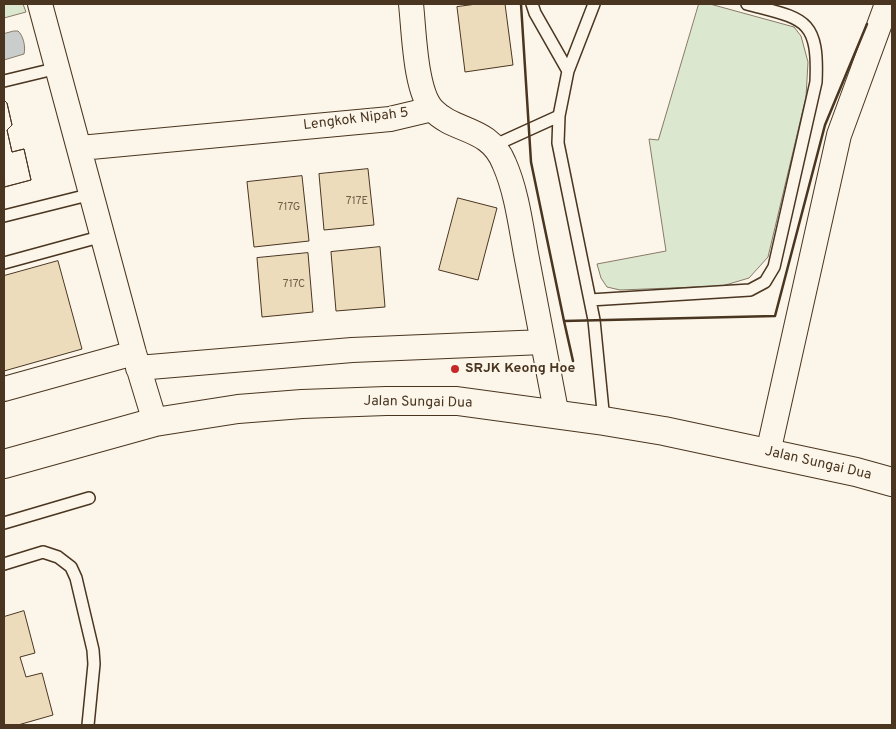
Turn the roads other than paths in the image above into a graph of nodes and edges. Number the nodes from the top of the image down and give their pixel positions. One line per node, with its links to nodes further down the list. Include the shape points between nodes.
1 (40, 4): 7 (street)
2 (411, 4): 10 (street, via 420,80)
3 (532, 4): 8 (lane)
4 (594, 4): 8 (lane)
5 (748, 4): 18 (lane, via 805,23 813,37 817,60 816,82 774,268 765,282 750,290)
6 (887, 4): 25 (street, via 839,135)
7 (58, 68): 9 (lane); 13 (street)
8 (568, 71): 11 (lane)
9 (4, 82)
10 (432, 109): 12 (street, via 442,118 481,135); 13 (street, Lengkok Nipah 5, via 390,119)
11 (559, 116): 12 (lane); 18 (lane, via 558,143)
12 (493, 146): 19 (street, via 504,162 517,208)
13 (80, 148): 14 (street)
14 (92, 194): 15 (lane); 16 (street)
15 (4, 216)
16 (103, 236): 17 (lane); 20 (street)
17 (4, 263)
18 (590, 300): 23 (lane)
19 (543, 342): 20 (street); 22 (street)
20 (136, 360): 21 (street); 24 (street)
21 (4, 389)
22 (557, 416): 23 (main road, Jalan Sungai Dua); 24 (main road, Jalan Sungai Dua, via 457,401 386,401 302,404)
23 (604, 421): 25 (main road, Jalan Sungai Dua)
24 (155, 422): 26 (main road, Jalan Sungai Dua)
25 (768, 453): 27 (main road, Jalan Sungai Dua)
26 (4, 464)
27 (891, 479)
28 (89, 498): 29 (lane)
29 (4, 523)
30 (4, 564): 31 (lane, via 43,552 58,557 71,567 93,650)
31 (88, 725)

